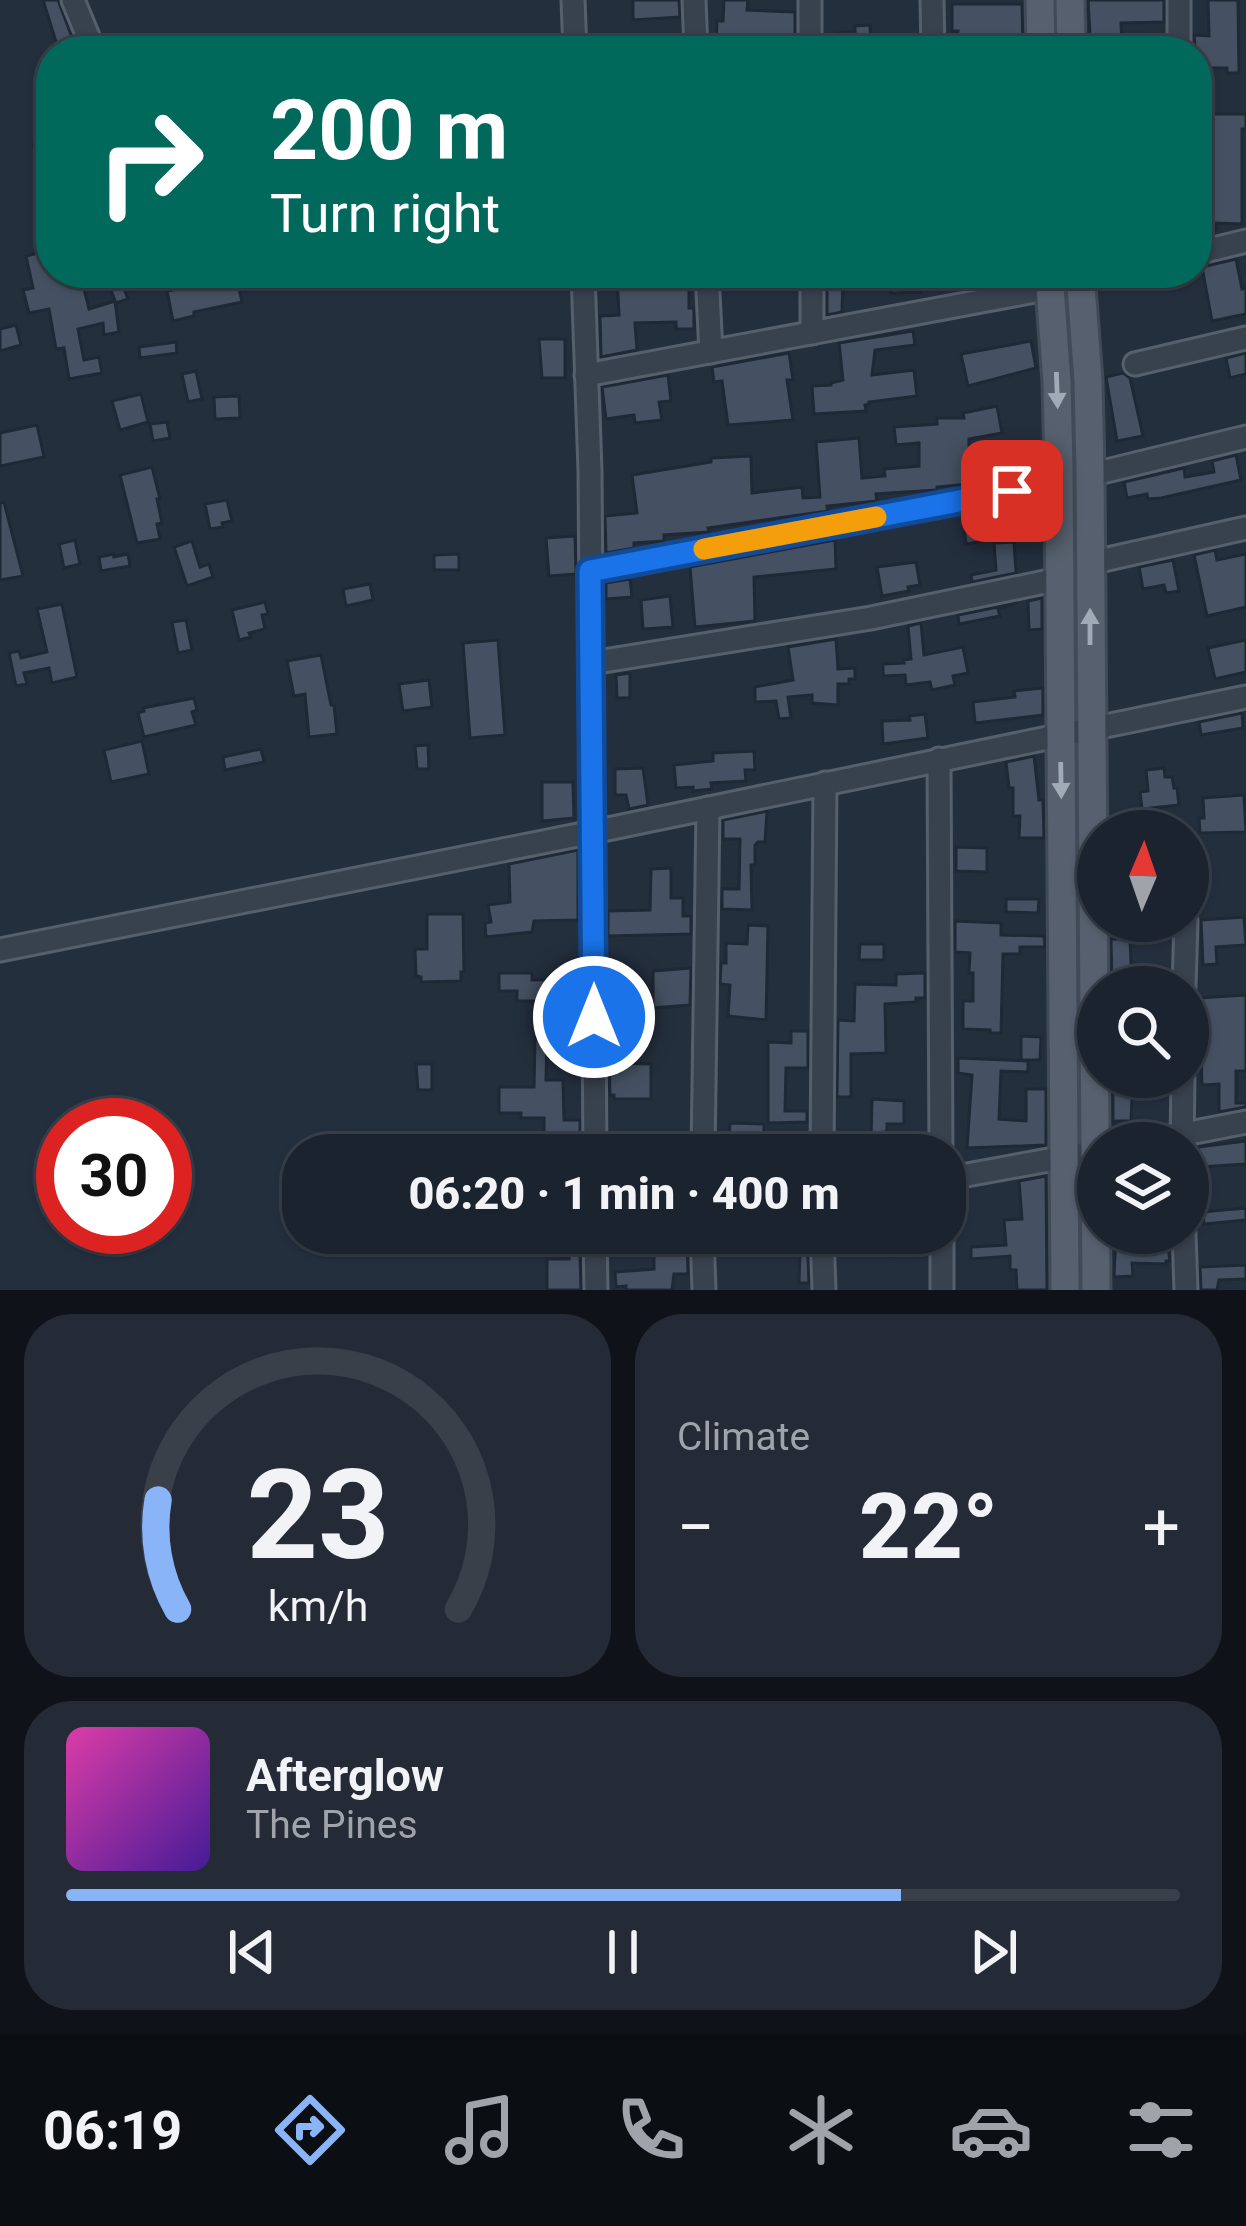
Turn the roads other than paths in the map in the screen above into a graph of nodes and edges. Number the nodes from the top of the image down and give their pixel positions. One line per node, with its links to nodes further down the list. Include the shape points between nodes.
1 (73, 0): 9 (street)
2 (574, 0): 10 (street)
3 (694, 0): 11 (street)
4 (810, 0): 12 (street)
5 (932, 0): 13 (street)
6 (1040, 0): 14 (main road)
7 (1070, 0): 15 (main road)
8 (1179, 0): 16 (street)
9 (88, 36)
10 (575, 36)
11 (695, 36)
12 (810, 36)
13 (933, 36)
14 (1041, 36)
15 (1071, 36)
16 (1179, 36)
17 (1246, 241): 18 (street)
18 (1212, 249)
19 (583, 288): 29 (street)
20 (708, 288): 27 (street)
21 (812, 288): 25 (street)
22 (1014, 288): 25 (street)
23 (1051, 288): 32 (main road, one-way to 32)
24 (1082, 288): 31 (main road)
25 (812, 333): 27 (street)
26 (1246, 338): 28 (street)
27 (711, 352): 29 (street)
28 (1135, 364)
29 (586, 375): 35 (street)
30 (1246, 437): 31 (street)
31 (1090, 475): 34 (main road)
32 (1059, 482): 35 (street); 36 (main road)
33 (1246, 528): 34 (street)
34 (1090, 563): 39 (main road, one-way to 34)
35 (590, 571): 37 (street)
36 (1059, 579): 37 (street); 40 (main road)
37 (591, 663): 44 (street)
38 (1246, 697): 39 (street)
39 (1091, 728): 40 (street); 46 (main road)
40 (1060, 734): 41 (street); 54 (main road, one-way to 54)
41 (939, 759): 42 (street); 52 (street)
42 (825, 783): 43 (street); 51 (street)
43 (708, 808): 44 (street); 50 (street)
44 (593, 832): 45 (street); 49 (street)
45 (0, 950)
46 (1096, 1122)
47 (1246, 1122): 48 (street)
48 (1209, 1132)
49 (595, 1134)
50 (703, 1134)
51 (822, 1134)
52 (941, 1134)
53 (1077, 1155): 54 (street)
54 (1064, 1157): 55 (street); 66 (main road)
55 (966, 1175)
56 (595, 1254): 62 (street)
57 (703, 1254): 63 (street)
58 (823, 1254): 64 (street)
59 (942, 1254): 65 (street)
60 (1096, 1254): 67 (main road)
61 (1185, 1254): 68 (street)
62 (596, 1290)
63 (704, 1290)
64 (824, 1290)
65 (943, 1290)
66 (1065, 1290)
67 (1096, 1290)
68 (1186, 1290)

